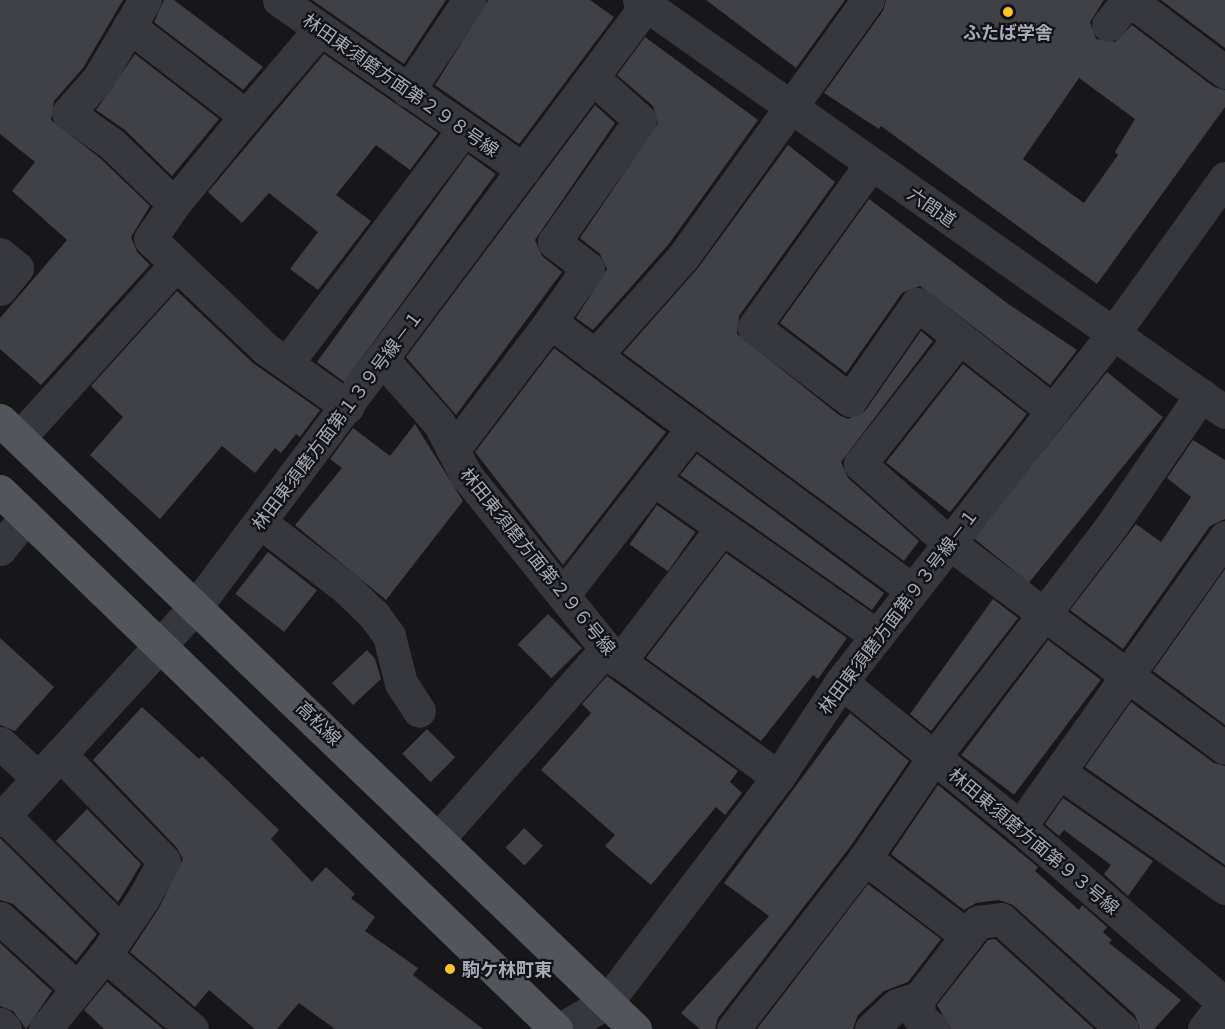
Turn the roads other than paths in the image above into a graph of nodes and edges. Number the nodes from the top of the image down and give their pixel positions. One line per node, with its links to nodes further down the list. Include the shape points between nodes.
1 (279, 0): 7 (street, 林田東須磨方面第２９８号線)
2 (470, 0): 11 (street)
3 (868, 0): 12 (street)
4 (1129, 0): 8 (street); 9 (street)
5 (646, 2): 10 (street, 林田東須磨方面第１３９号線－１); 12 (street, 六間道)
6 (137, 13): 13 (street); 18 (street, via 98,79 68,113 112,144)
7 (316, 17): 11 (street, 林田東須磨方面第２９８号線); 13 (street)
8 (1108, 25)
9 (1225, 72)
10 (593, 78): 16 (street, 林田東須磨方面第１３９号線－１); 22 (street, via 640,120 554,242 588,268)
11 (408, 91): 14 (street, 林田東須磨方面第２９８号線)
12 (790, 106): 15 (street, 六間道); 25 (street, via 682,257)
13 (246, 116): 18 (street)
14 (464, 129): 16 (street, 林田東須磨方面第２９８号線); 27 (street)
15 (871, 164): 23 (street, 六間道); 24 (street, via 754,327 850,400 917,304)
16 (524, 170): 26 (street, 林田東須磨方面第１３９号線－１)
17 (1225, 178): 23 (street, 林田東須磨方面第９３号線－１)
18 (174, 204): 20 (street, via 150,239)
19 (0, 254): 21 (street, via 17,268)
20 (176, 264): 27 (street); 32 (street)
21 (0, 289)
22 (550, 322): 25 (street); 33 (street)
23 (1113, 334): 28 (street, 六間道); 30 (street, 林田東須磨方面第９３号線－１)
24 (959, 338): 30 (street); 40 (street, via 860,464)
25 (595, 356): 31 (street)
26 (383, 360): 29 (street, 林田東須磨方面第１３９号線－１); 33 (street, 林田東須磨方面第２９６号線, via 439,423)
27 (287, 363): 29 (street)
28 (1213, 404): 45 (street)
29 (348, 406): 37 (street, 林田東須磨方面第１３９号線－１)
30 (1053, 411): 40 (street, 林田東須磨方面第９３号線－１)
31 (693, 428): 34 (street); 42 (street)
32 (9, 429): 44 (main road, 高松線)
33 (453, 450): 43 (street, 林田東須磨方面第２９６号線, via 466,476)
34 (653, 479): 38 (street); 43 (street)
35 (0, 491): 36 (main road)
36 (26, 516): 41 (street); 47 (main road)
37 (260, 522): 44 (street, 林田東須磨方面第１３９号線－１); 51 (street, via 346,588 374,615 389,636 401,683)
38 (722, 528): 46 (street); 48 (street)
39 (1225, 537): 49 (street)
40 (949, 543): 42 (street, 林田東須磨方面第９３号線－１); 45 (street)
41 (0, 549)
42 (912, 590): 46 (street, 林田東須磨方面第９３号線－１)
43 (563, 595): 48 (street, 林田東須磨方面第２９６号線)
44 (197, 605): 47 (street, 林田東須磨方面第１３９号線－１); 61 (main road, 高松線)
45 (1044, 614): 49 (street); 55 (street)
46 (877, 636): 50 (street, 林田東須磨方面第９３号線－１)
47 (161, 644): 54 (street, 林田東須磨方面第１３９号線－１); 74 (main road)
48 (613, 655): 57 (street, 林田東須磨方面第２９６号線); 61 (street)
49 (1125, 677): 53 (street); 56 (street)
50 (841, 682): 55 (street, 林田東須磨方面第９３号線); 57 (street, 林田東須磨方面第９３号線－１)
51 (419, 711)
52 (0, 743): 58 (street)
53 (1225, 748)
54 (60, 754): 58 (street, 林田東須磨方面第１３９号線－１); 66 (street, via 164,861)
55 (934, 757): 60 (street, 林田東須磨方面第９３号線); 62 (street)
56 (1059, 772): 60 (street); 63 (street)
57 (778, 777): 69 (street, 林田東須磨方面第９３号線－１)
58 (38, 778): 59 (street, 林田東須磨方面第１３９号線－１)
59 (2, 818): 66 (street)
60 (1020, 827): 68 (street, 林田東須磨方面第９３号線)
61 (438, 839): 69 (main road, 高松線)
62 (866, 858): 65 (street); 76 (street)
63 (1225, 888)
64 (0, 918): 70 (street)
65 (967, 936): 67 (street); 79 (street, via 978,922 1001,919)
66 (113, 943): 70 (street); 73 (street)
67 (919, 998): 77 (street, via 897,1005); 78 (street, via 918,1016)
68 (1224, 1002): 80 (street)
69 (606, 1003): 74 (street, 林田東須磨方面第９３号線－１); 75 (main road, 高松線)
70 (67, 1014)
71 (0, 1024): 72 (street)
72 (4, 1029)
73 (192, 1029)
74 (558, 1029)
75 (635, 1029)
76 (733, 1029)
77 (872, 1029)
78 (933, 1029)
79 (1122, 1029)
80 (1204, 1029)

